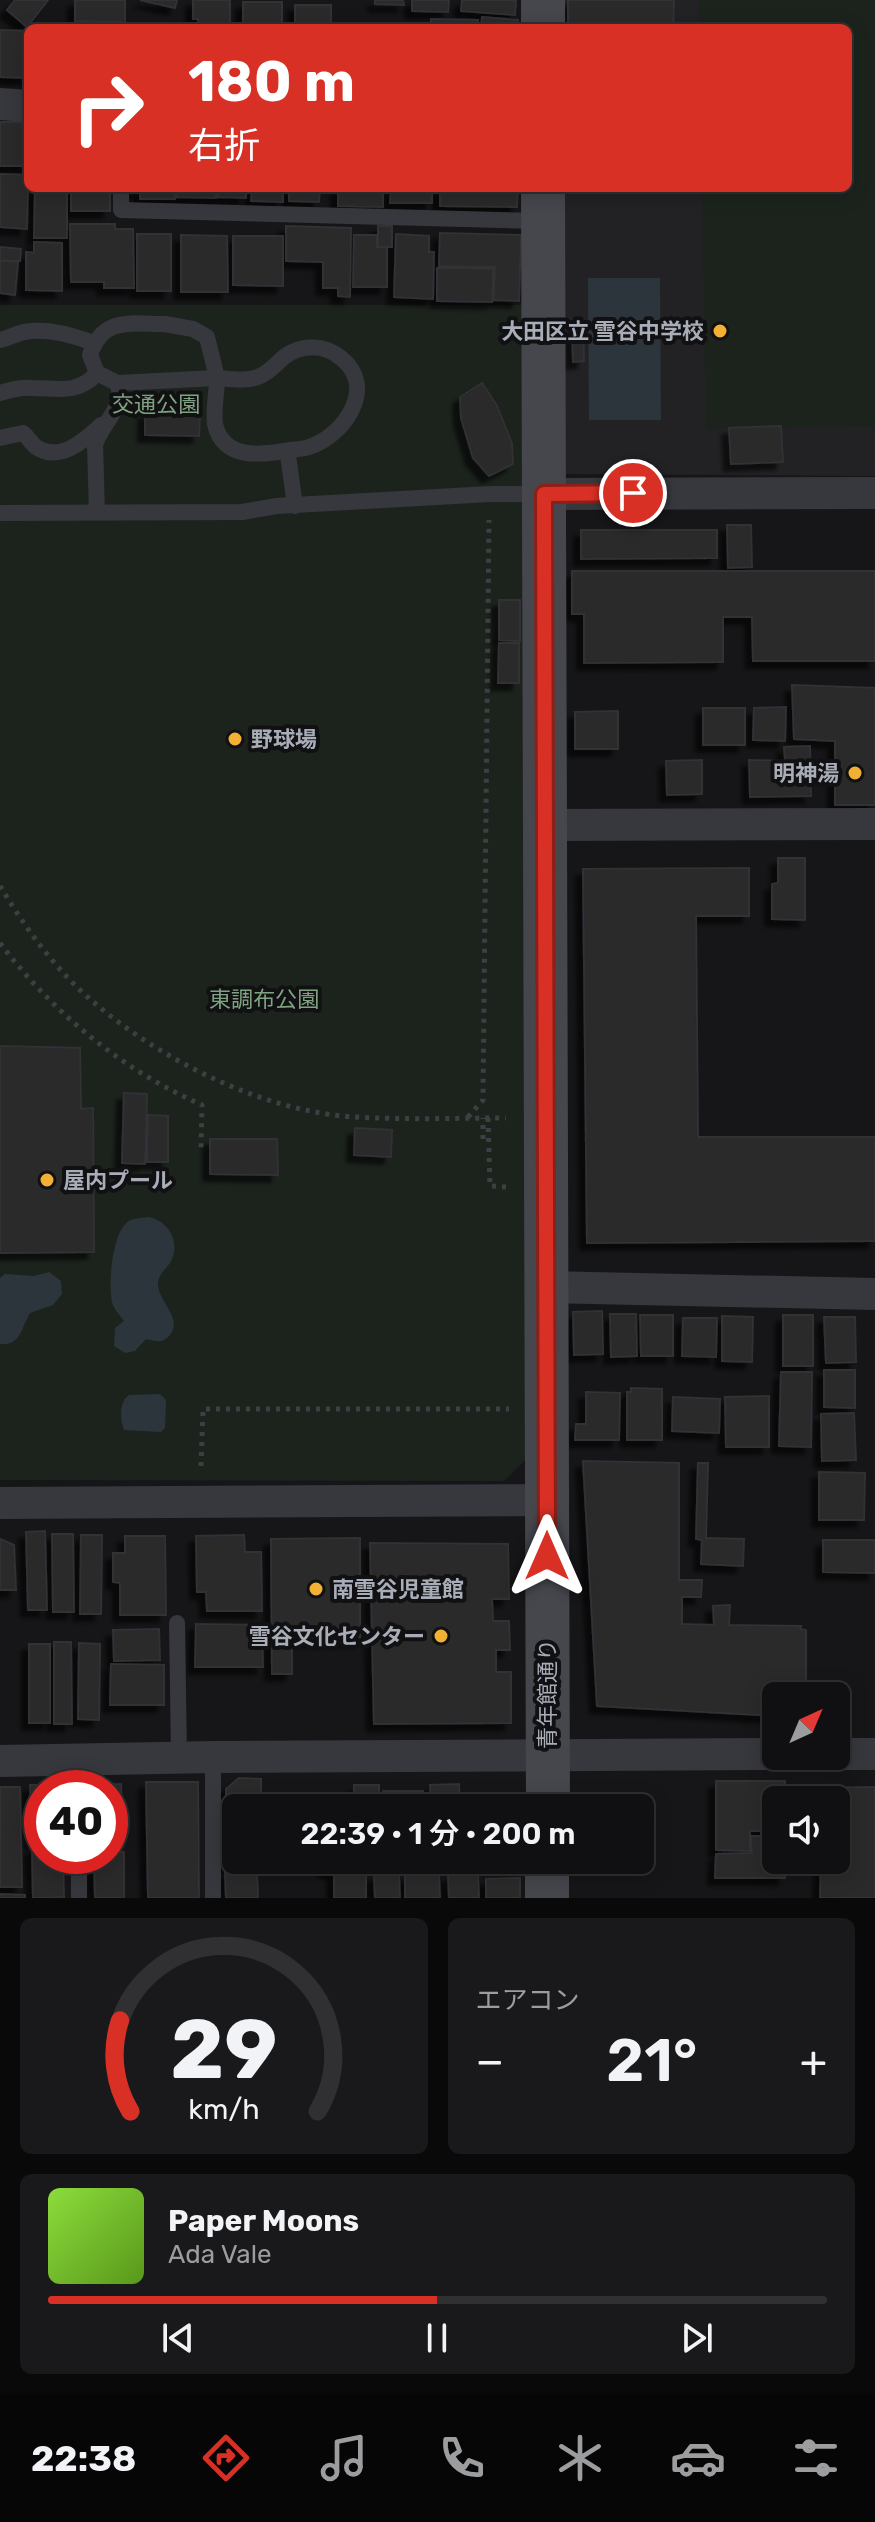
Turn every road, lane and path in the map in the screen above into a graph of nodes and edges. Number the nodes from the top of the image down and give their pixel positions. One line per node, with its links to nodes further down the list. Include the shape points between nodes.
1 (543, 0): 2 (street)
2 (543, 24)
3 (0, 104): 4 (street)
4 (24, 106)
5 (121, 192): 6 (lane, via 121,210)
6 (543, 204): 18 (street, 青年館通り)
7 (0, 340): 8 (lane, via 39,331)
8 (94, 343): 9 (lane, via 90,355); 10 (lane, via 116,325 193,329 207,337)
9 (97, 373): 11 (lane); 12 (lane, via 74,390 18,388)
10 (217, 378): 11 (lane); 15 (lane, via 215,424 224,440 237,452); 15 (lane, via 256,378 307,346 325,348 343,359 355,377 358,398 346,421 309,447)
11 (117, 383): 13 (lane, via 120,391)
12 (0, 393)
13 (112, 414): 14 (lane, via 69,449 39,449 23,433); 20 (lane, via 95,445)
14 (0, 438)
15 (291, 450): 19 (lane)
16 (875, 493): 18 (street)
17 (490, 494): 18 (lane); 19 (lane); 24 (path, via 483,1100 468,1118 352,1117 285,1104 220,1081 149,1044 89,999 43,948)
18 (544, 494): 23 (street, 青年館通り)
19 (295, 506): 20 (lane, via 242,512)
20 (97, 512): 21 (lane)
21 (0, 513)
22 (875, 824): 23 (street)
23 (545, 825): 29 (street, 青年館通り)
24 (0, 886)
25 (0, 943): 27 (path, via 66,1016 118,1059 202,1105)
26 (483, 1139): 28 (path, via 486,1118 490,1186)
27 (201, 1148)
28 (521, 1187)
29 (545, 1287): 30 (street); 33 (street, 青年館通り)
30 (875, 1294)
31 (523, 1409): 32 (path, via 203,1409)
32 (201, 1472)
33 (546, 1500): 34 (street); 39 (street, 青年館通り)
34 (0, 1503)
35 (177, 1623): 41 (lane)
36 (762, 1754): 39 (street)
37 (850, 1754): 38 (street)
38 (875, 1754)
39 (547, 1756): 40 (street); 45 (street, 青年館通り)
40 (213, 1757): 41 (street); 49 (lane)
41 (179, 1758): 44 (street)
42 (0, 1761): 43 (street)
43 (55, 1770)
44 (105, 1770)
45 (548, 1794)
46 (79, 1874): 48 (lane)
47 (547, 1874): 50 (street)
48 (79, 1898)
49 (213, 1898)
50 (547, 1898)

